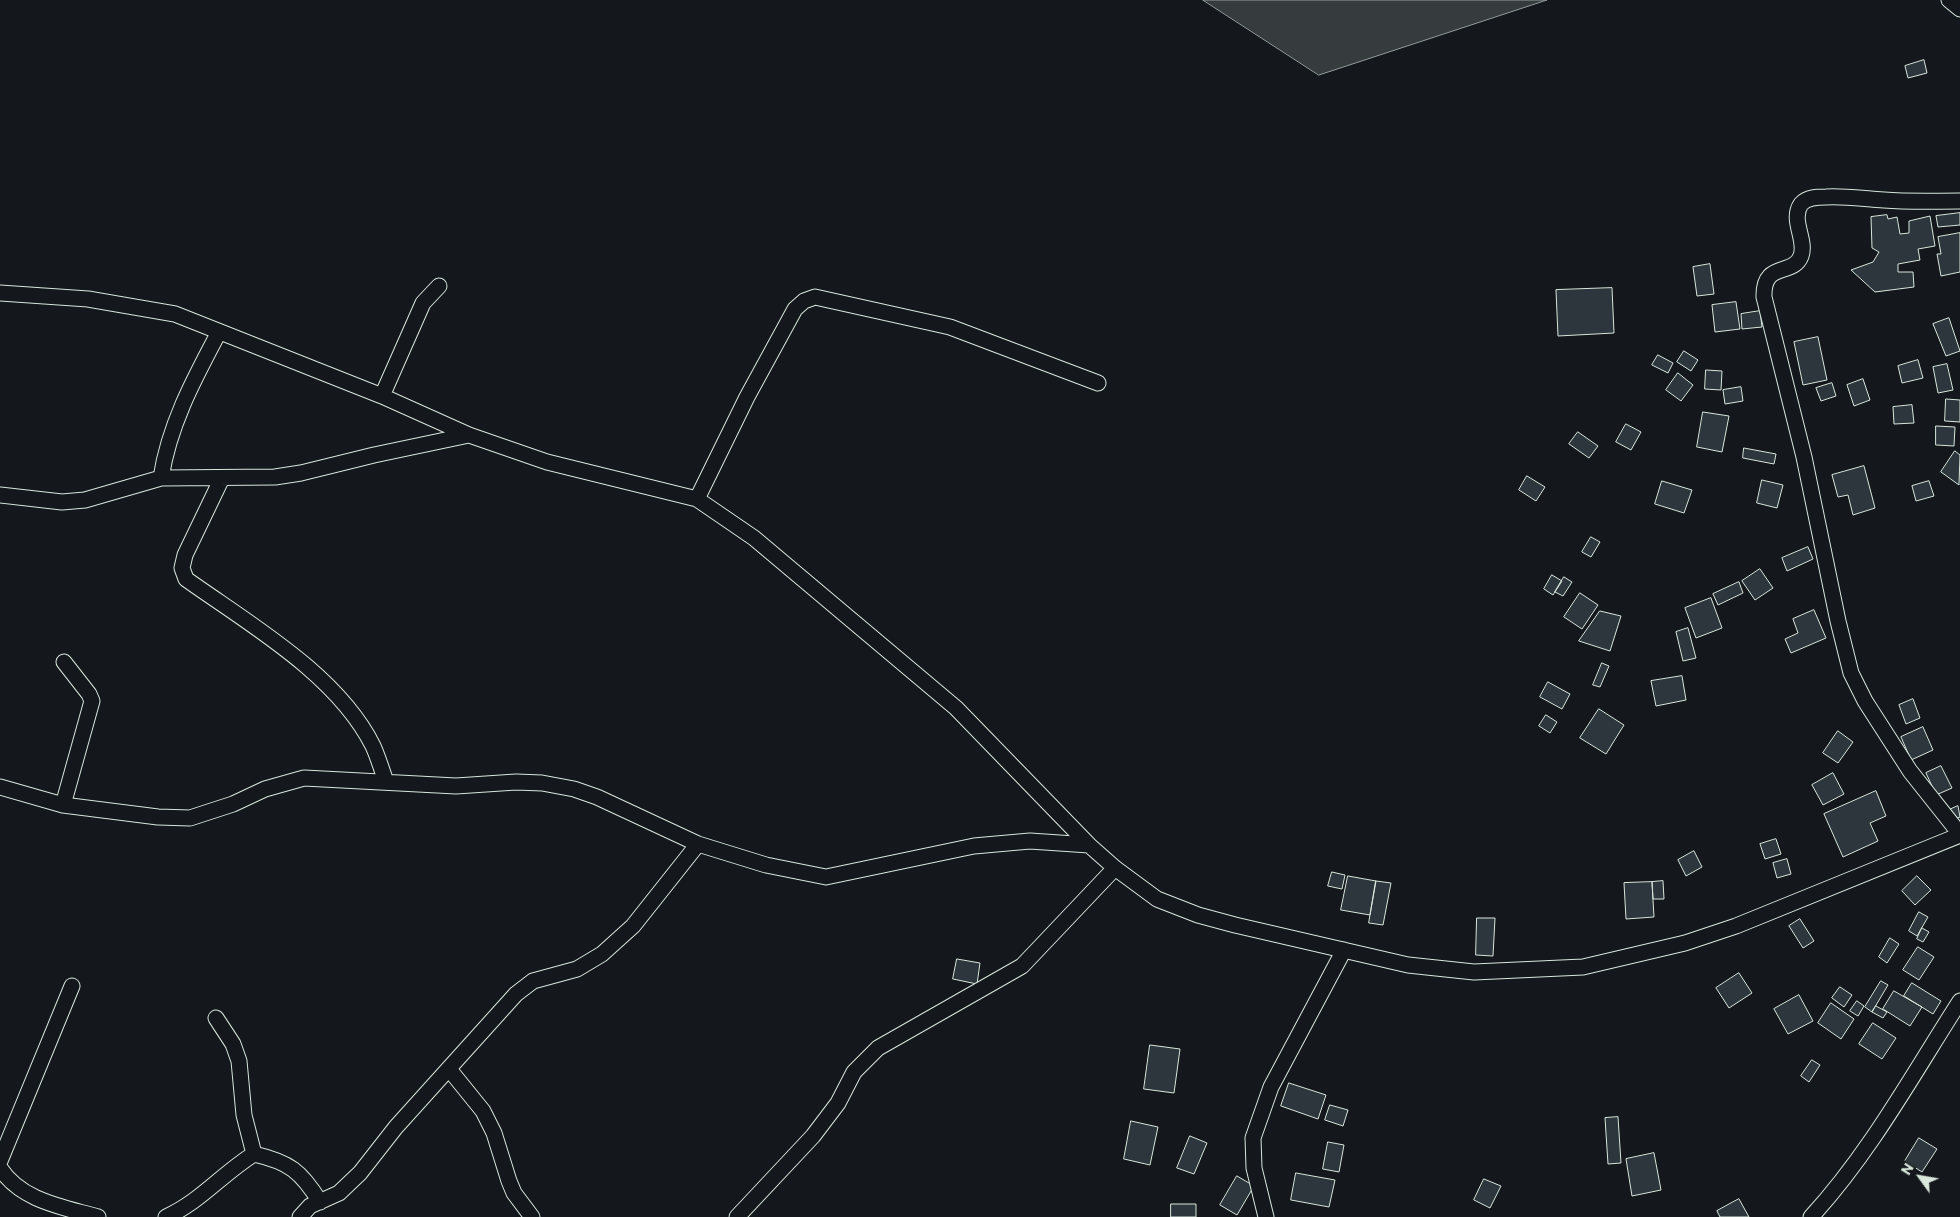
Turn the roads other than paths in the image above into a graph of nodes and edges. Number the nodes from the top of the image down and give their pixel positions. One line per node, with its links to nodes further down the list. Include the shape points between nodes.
1 (1950, 0): 2 (street)
2 (1960, 10)
3 (1960, 201): 18 (street, via 1912,202 1828,196 1810,199 1802,204 1797,214 1801,256 1796,264 1775,271 1764,287 1851,673 1910,771)
4 (439, 286): 8 (street, via 423,303)
5 (0, 293): 6 (street, via 88,299 152,309 176,314)
6 (218, 332): 8 (street); 10 (street, via 169,437)
7 (1098, 383): 13 (street, via 950,328 815,297 796,309 747,397)
8 (382, 396): 9 (street)
9 (469, 435): 11 (street, via 301,473); 13 (street, via 548,462)
10 (161, 478): 11 (street); 12 (street, via 85,500 62,502)
11 (222, 478): 15 (street, via 185,556 182,568 186,578 313,673 358,723 373,746)
12 (0, 495)
13 (697, 499): 20 (street, via 754,538 956,708)
14 (64, 662): 17 (street, via 92,701)
15 (386, 782): 17 (street, via 304,778 265,789 190,818); 19 (street, via 456,786 516,782 574,789)
16 (0, 787): 17 (street)
17 (63, 805)
18 (1960, 835): 22 (street, via 1736,926 1685,943 1583,967 1474,972 1408,964)
19 (698, 844): 20 (street, via 766,865 826,877 974,846 1030,841); 26 (street, via 633,926 608,949 577,969 532,981 516,994)
20 (1089, 845): 21 (street)
21 (1115, 868): 22 (street, via 1157,899 1198,915); 35 (street, via 1022,966 878,1048 854,1072 838,1103 813,1136)
22 (1344, 950): 36 (street, via 1271,1087 1253,1138 1254,1168)
23 (72, 986): 28 (street)
24 (1960, 1001): 37 (street, via 1862,1153 1835,1191)
25 (216, 1018): 27 (street, via 233,1044 239,1061 244,1115)
26 (449, 1068): 30 (street, via 360,1173 339,1193); 34 (street, via 483,1111 509,1181)
27 (254, 1154): 30 (street, via 277,1159 294,1168); 32 (street, via 232,1168 204,1194)
28 (0, 1161)
29 (0, 1168): 31 (street, via 7,1180 26,1193 48,1203)
30 (320, 1202): 33 (street, via 310,1206)
31 (98, 1217)
32 (166, 1217)
33 (300, 1217)
34 (532, 1217)
35 (736, 1217)
36 (1266, 1217)
37 (1811, 1217)

